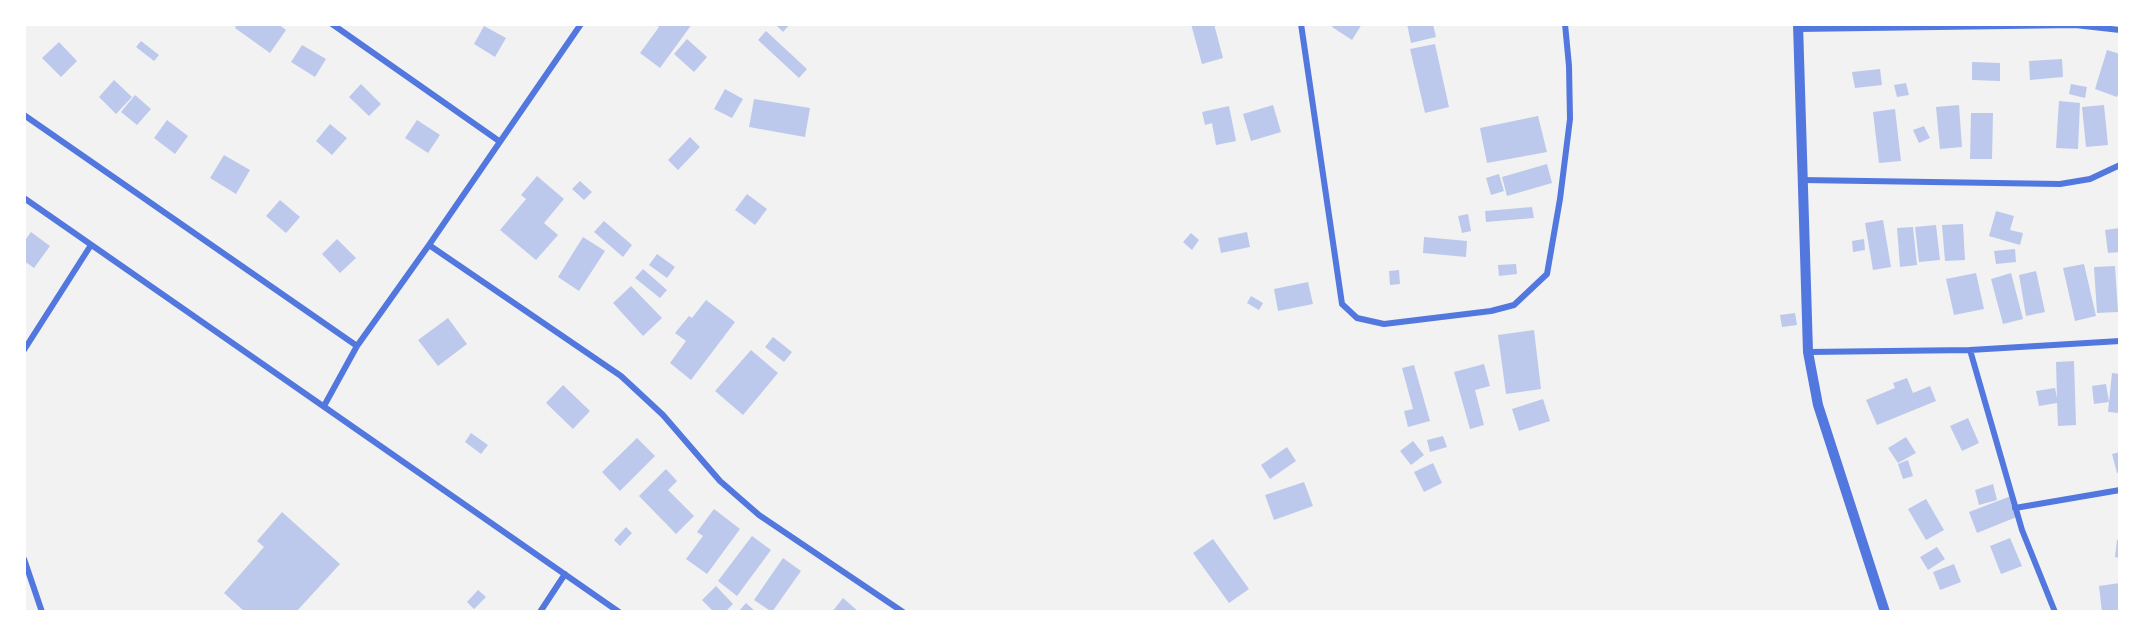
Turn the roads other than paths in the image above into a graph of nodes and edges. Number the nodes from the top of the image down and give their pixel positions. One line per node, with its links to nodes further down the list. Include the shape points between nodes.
1 (332, 24): 8 (street)
2 (581, 24): 8 (street)
3 (1301, 24): 4 (street, via 1342,304 1357,318 1384,324 1514,305 1547,274 1570,119)
4 (1565, 24)
5 (1798, 27): 6 (street, via 2075,25); 10 (street)
6 (2120, 30)
7 (24, 115): 15 (street)
8 (499, 141): 13 (street)
9 (2120, 165): 10 (street, via 2091,179 2060,184)
10 (1802, 180): 18 (street)
11 (24, 198): 12 (street)
12 (92, 245): 16 (street); 19 (street)
13 (429, 245): 15 (street); 28 (street, via 621,376 663,415 720,481 759,515)
14 (2120, 341): 17 (street)
15 (357, 346): 19 (street)
16 (24, 350)
17 (1970, 350): 18 (street); 21 (street)
18 (1808, 352): 29 (street, via 1818,405)
19 (324, 406): 23 (street)
20 (2120, 490): 21 (street)
21 (2015, 508): 30 (street)
22 (24, 559): 24 (street)
23 (565, 574): 26 (street); 27 (street)
24 (27, 576): 25 (street)
25 (42, 612)
26 (540, 612)
27 (619, 612)
28 (903, 612)
29 (1885, 612)
30 (2055, 612)

